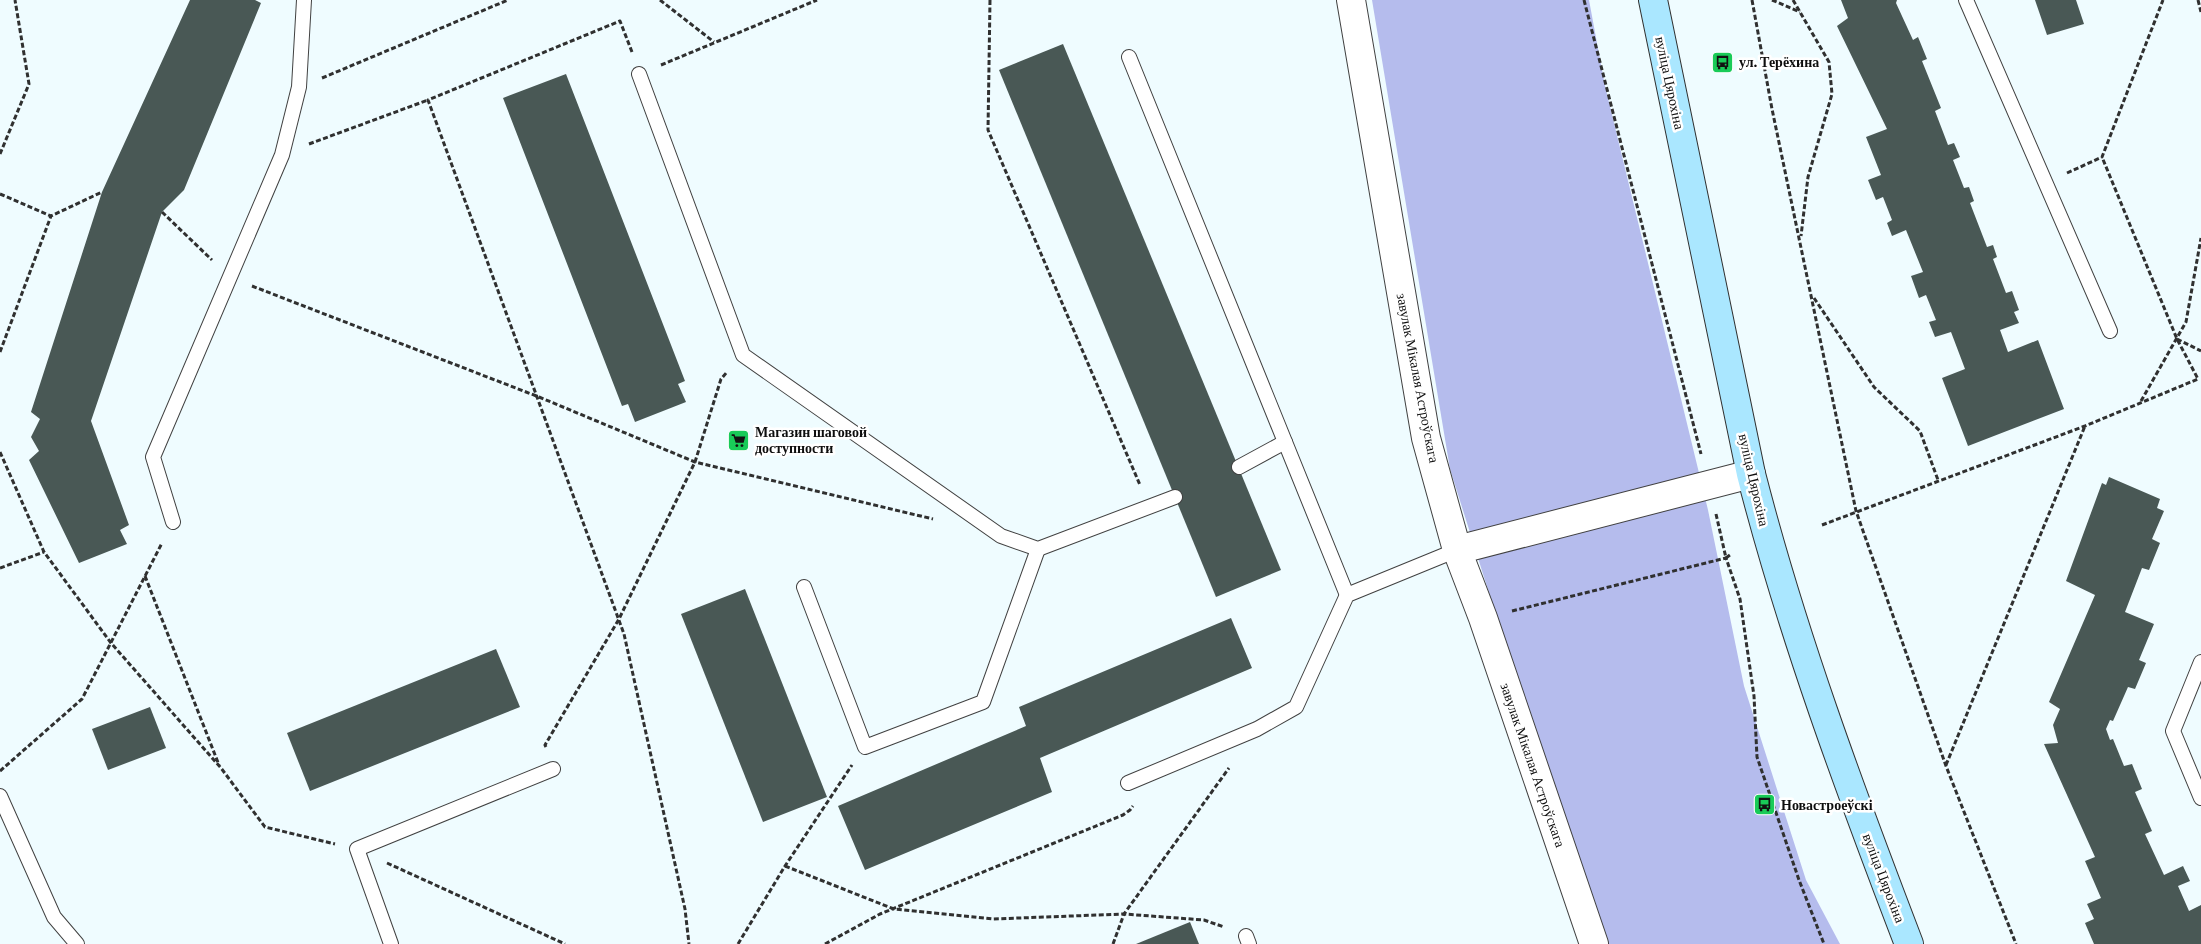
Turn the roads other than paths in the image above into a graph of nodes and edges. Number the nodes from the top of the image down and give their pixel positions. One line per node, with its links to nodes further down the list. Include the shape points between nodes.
1 (304, 0): 12 (lane, via 299,87 282,155 153,457)
2 (1351, 0): 14 (street, завулак Мікалая Астроўскага, via 1426,438)
3 (1653, 0): 10 (main road, вуліца Цярохіна)
4 (1966, 0): 7 (lane)
5 (1129, 57): 8 (lane)
6 (639, 74): 13 (lane, via 743,355 1001,536)
7 (2110, 331)
8 (1285, 442): 9 (lane); 16 (lane)
9 (1239, 467)
10 (1751, 474): 14 (street); 25 (main road, вуліца Цярохіна, via 1769,545 1855,802)
11 (1175, 497): 13 (lane)
12 (173, 522)
13 (1038, 549): 15 (lane, via 983,702 865,747)
14 (1457, 550): 16 (lane); 24 (street, завулак Мікалая Астроўскага)
15 (804, 586)
16 (1347, 595): 19 (lane, via 1296,707 1257,729)
17 (2201, 662): 21 (lane, via 2173,730)
18 (553, 769): 23 (lane, via 357,849)
19 (1128, 783)
20 (0, 796): 22 (lane, via 54,917)
21 (2201, 798)
22 (77, 944)
23 (391, 944)
24 (1594, 944)
25 (1909, 944)

